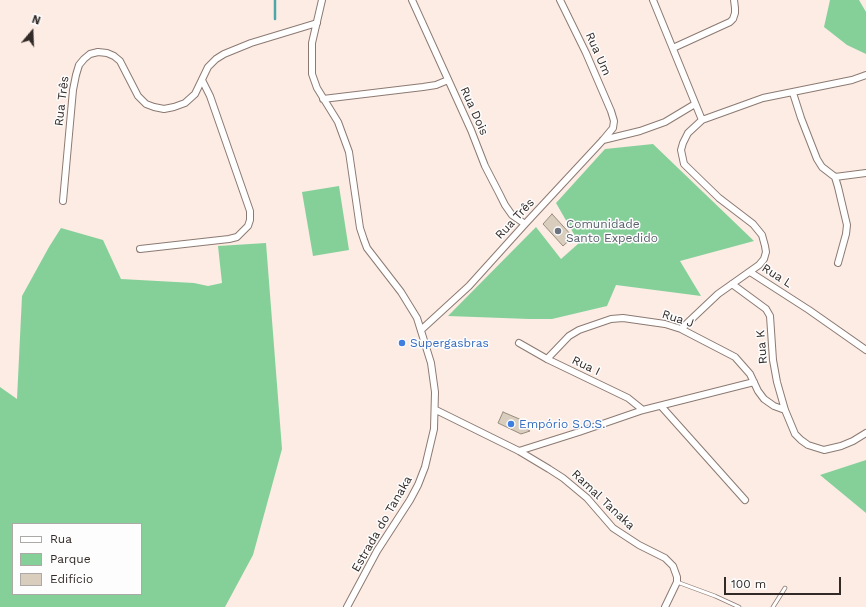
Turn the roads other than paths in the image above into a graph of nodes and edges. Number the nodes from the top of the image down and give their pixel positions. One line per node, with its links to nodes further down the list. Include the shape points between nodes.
1 (322, 0): 6 (street, Estrada do Tanaka)
2 (412, 0): 10 (street, Rua Dois)
3 (560, 0): 14 (street, Rua Um, via 586,53)
4 (653, 0): 7 (street)
5 (734, 0): 7 (street, via 733,19)
6 (317, 23): 9 (street, Rua Três, via 224,54 208,67); 12 (street, Estrada do Tanaka, via 312,43 312,74)
7 (673, 48): 13 (street)
8 (866, 75): 11 (street)
9 (202, 80): 19 (street, Rua Três, via 195,94 184,103 164,109 146,104 138,96 120,61 114,56 98,52 84,59 77,70 73,90); 21 (street, via 210,96 250,211 248,226 237,237)
10 (448, 80): 12 (street, via 424,87); 20 (street, Rua Dois, via 505,205 512,215)
11 (793, 93): 15 (street, via 763,98); 18 (street, via 817,159 822,167)
12 (323, 99): 26 (street, Estrada do Tanaka, via 338,122 349,152 360,228 368,248 411,308)
13 (695, 104): 15 (street); 16 (street, via 664,122)
14 (613, 118): 16 (street, Rua Três, via 613,128)
15 (702, 120): 23 (street, via 688,133 682,143 682,158 693,173 719,198 753,224 762,235 766,252 764,259)
16 (604, 140): 20 (street, Rua Três)
17 (866, 173): 18 (street)
18 (835, 177): 22 (street, via 847,225)
19 (63, 201)
20 (525, 224): 26 (street, Rua Três, via 469,286)
21 (140, 249)
22 (838, 263)
23 (750, 272): 24 (street, Rua L); 28 (street, Rua L)
24 (732, 284): 25 (street, Rua L); 34 (street, Rua K, via 768,311 774,367)
25 (681, 329): 29 (street, Rua J, via 638,320 611,319 579,330); 30 (street, Rua J, via 735,357 746,368)
26 (422, 330): 32 (street, Estrada do Tanaka, via 431,362)
27 (520, 343): 29 (street, Rua I)
28 (866, 350)
29 (547, 359): 33 (street, Rua I, via 628,398)
30 (754, 382): 31 (street); 34 (street, Rua J, via 768,403)
31 (661, 406): 33 (street); 37 (street)
32 (436, 410): 36 (street, Ramal Tanaka); 40 (street, Estrada do Tanaka, via 425,467 418,485 377,551)
33 (643, 410): 36 (street)
34 (785, 410): 35 (street, Rua K, via 794,434 815,448 824,450 841,446)
35 (866, 433)
36 (518, 451): 38 (street, Ramal Tanaka, via 574,486 613,528 665,558 673,566)
37 (745, 500)
38 (677, 582): 41 (street); 42 (lane)
39 (785, 588): 43 (lane)
40 (347, 607)
41 (665, 607)
42 (739, 607)
43 (773, 607)

